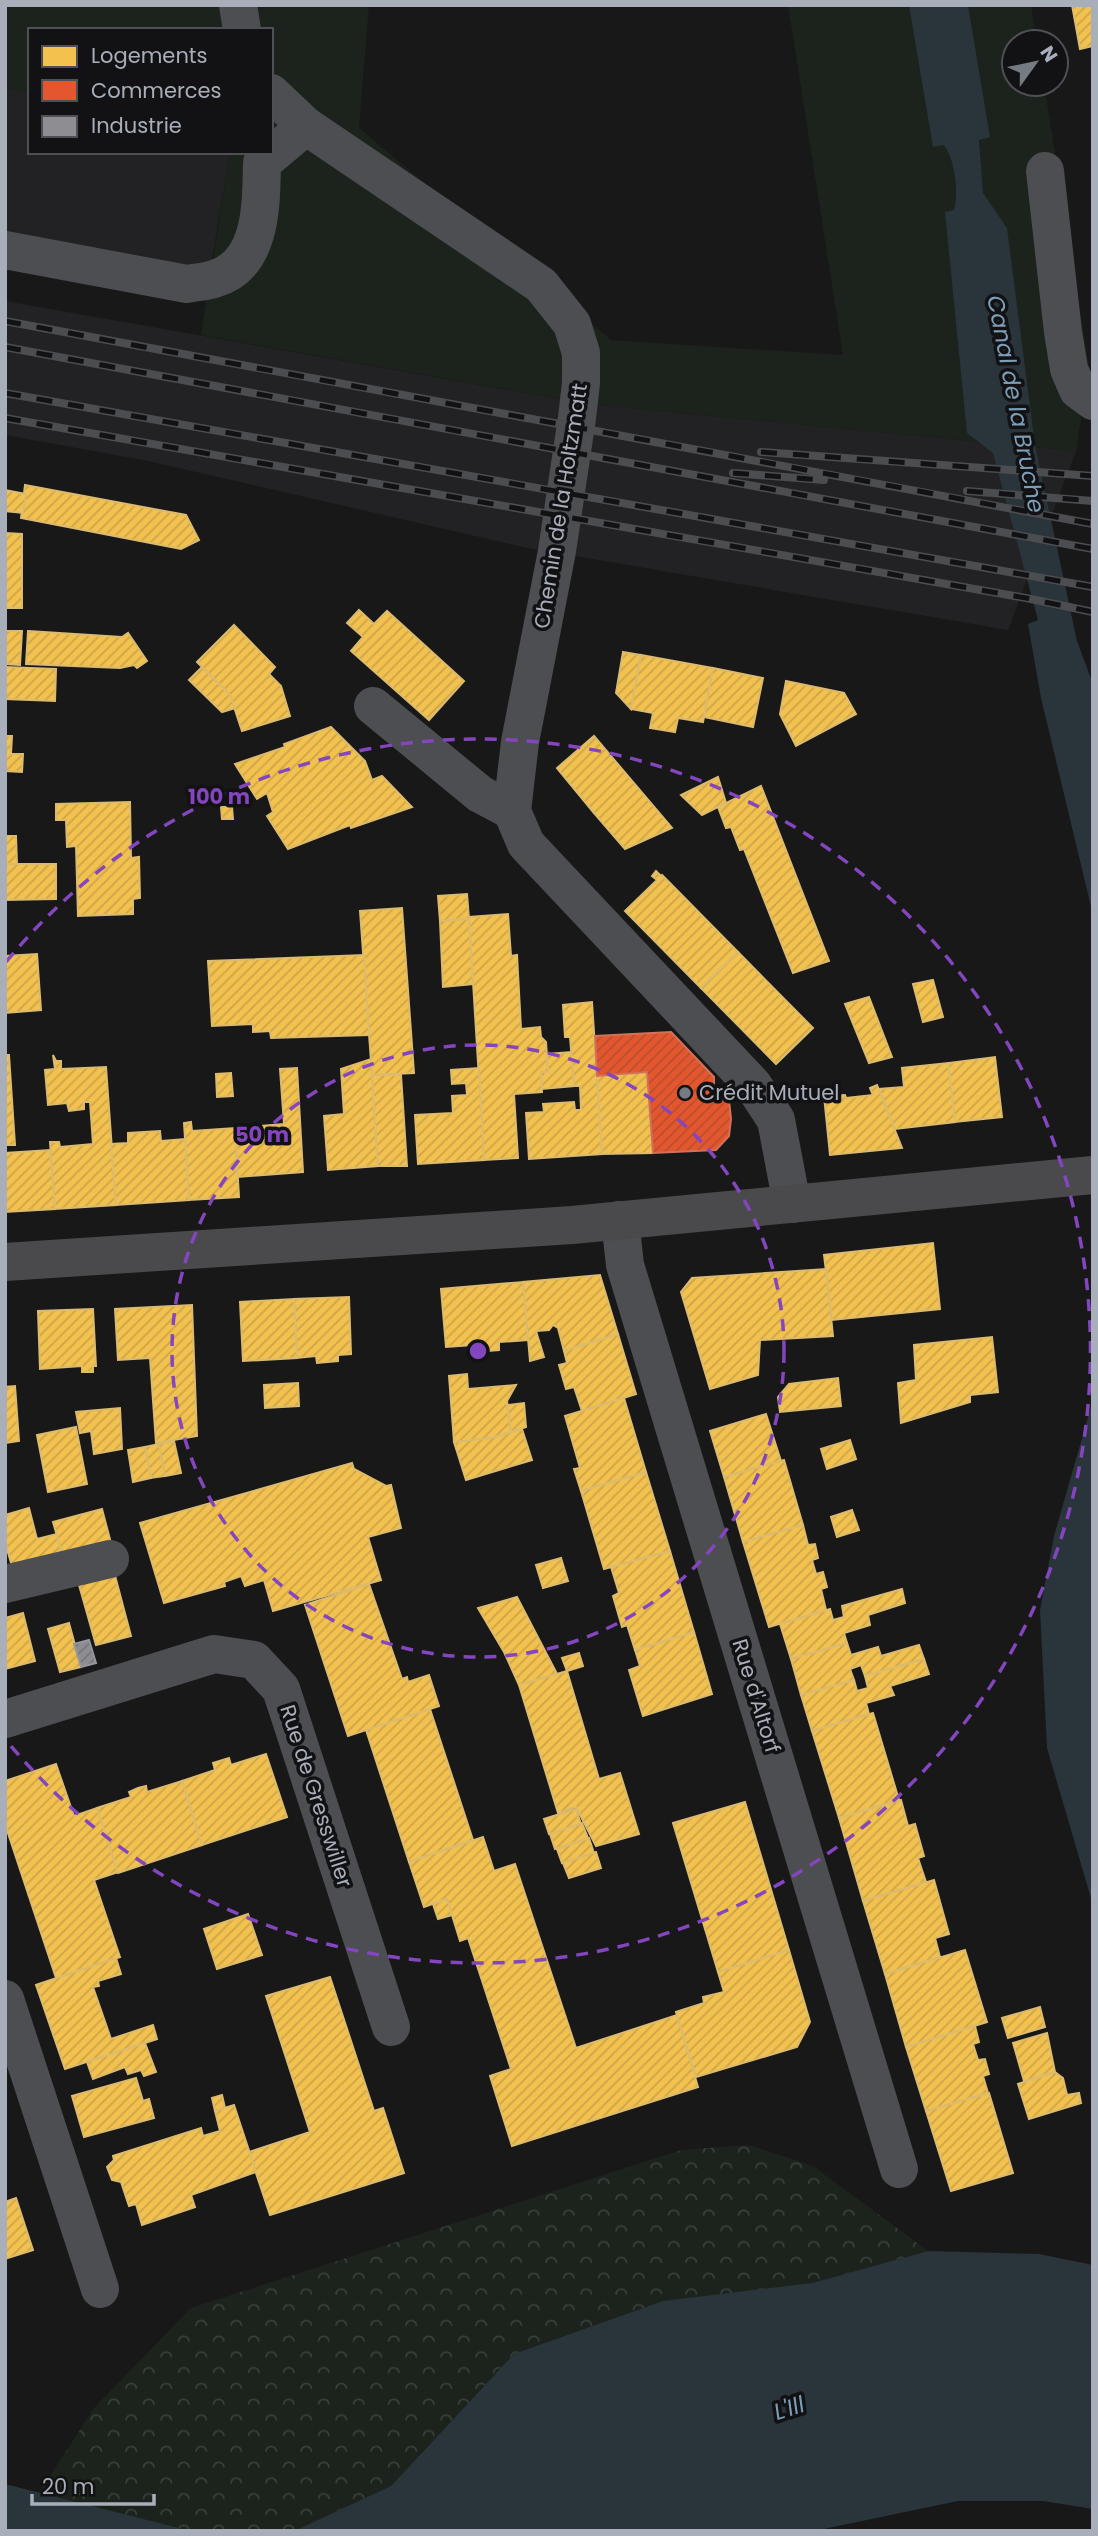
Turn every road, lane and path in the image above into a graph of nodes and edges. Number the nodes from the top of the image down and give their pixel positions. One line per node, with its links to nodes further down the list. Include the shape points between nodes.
1 (239, 5): 2 (street)
2 (242, 28)
3 (273, 95): 4 (street, Chemin de la Holtzmatt)
4 (306, 126): 5 (street); 11 (street, Chemin de la Holtzmatt, via 541,285 572,324 581,353 577,418 557,551 520,743)
5 (273, 154)
6 (273, 154): 8 (street, via 262,163 260,214 251,246 239,265 216,279 187,284)
7 (1045, 171): 9 (street, via 1069,369)
8 (5, 250)
9 (1086, 395)
10 (373, 706): 11 (street, via 480,794)
11 (512, 811): 13 (street, Chemin de la Holtzmatt, via 526,844 766,1103 776,1120)
12 (1093, 1175): 13 (main road)
13 (792, 1204): 14 (main road)
14 (620, 1220): 15 (main road); 21 (street, Rue d'Altorf, via 625,1265)
15 (5, 1262)
16 (110, 1559): 17 (street)
17 (5, 1584)
18 (5, 1719): 20 (street, Rue de Gresswiller, via 214,1654 254,1660 281,1689)
19 (5, 1999): 22 (street)
20 (391, 2027)
21 (899, 2169)
22 (100, 2289)

